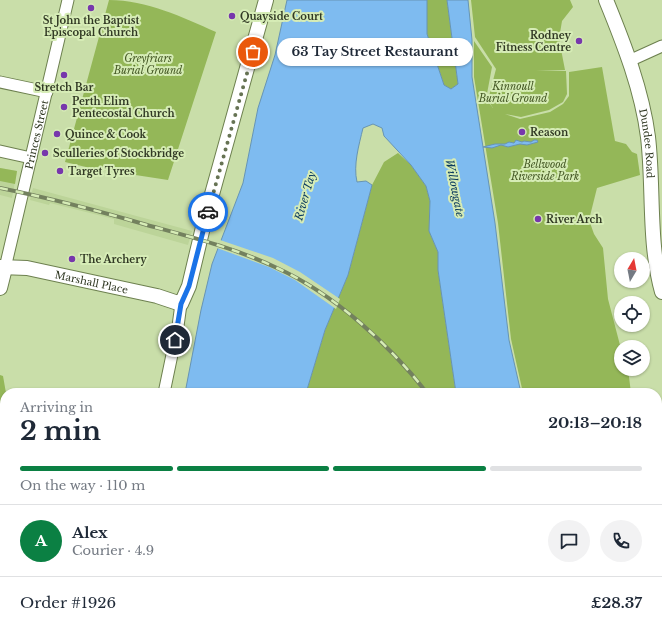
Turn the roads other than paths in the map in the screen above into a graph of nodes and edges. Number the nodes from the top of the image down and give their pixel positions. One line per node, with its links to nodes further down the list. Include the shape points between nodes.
1 (68, 0): 7 (street, Princes Street)
2 (606, 0): 5 (main road, Dundee Road)
3 (263, 1): 14 (main road, via 189,286)
4 (662, 46): 5 (street)
5 (629, 61): 10 (main road, Dundee Road, via 642,104)
6 (0, 82): 7 (street)
7 (48, 92): 9 (street, Princes Street)
8 (0, 151): 9 (street)
9 (31, 158): 11 (street, Princes Street)
10 (657, 209): 13 (main road, Dundee Road, via 657,274)
11 (3, 268): 12 (main road); 14 (main road, Marshall Place, via 27,268 157,296)
12 (0, 288)
13 (662, 292)
14 (181, 304): 15 (street)
15 (165, 388)

